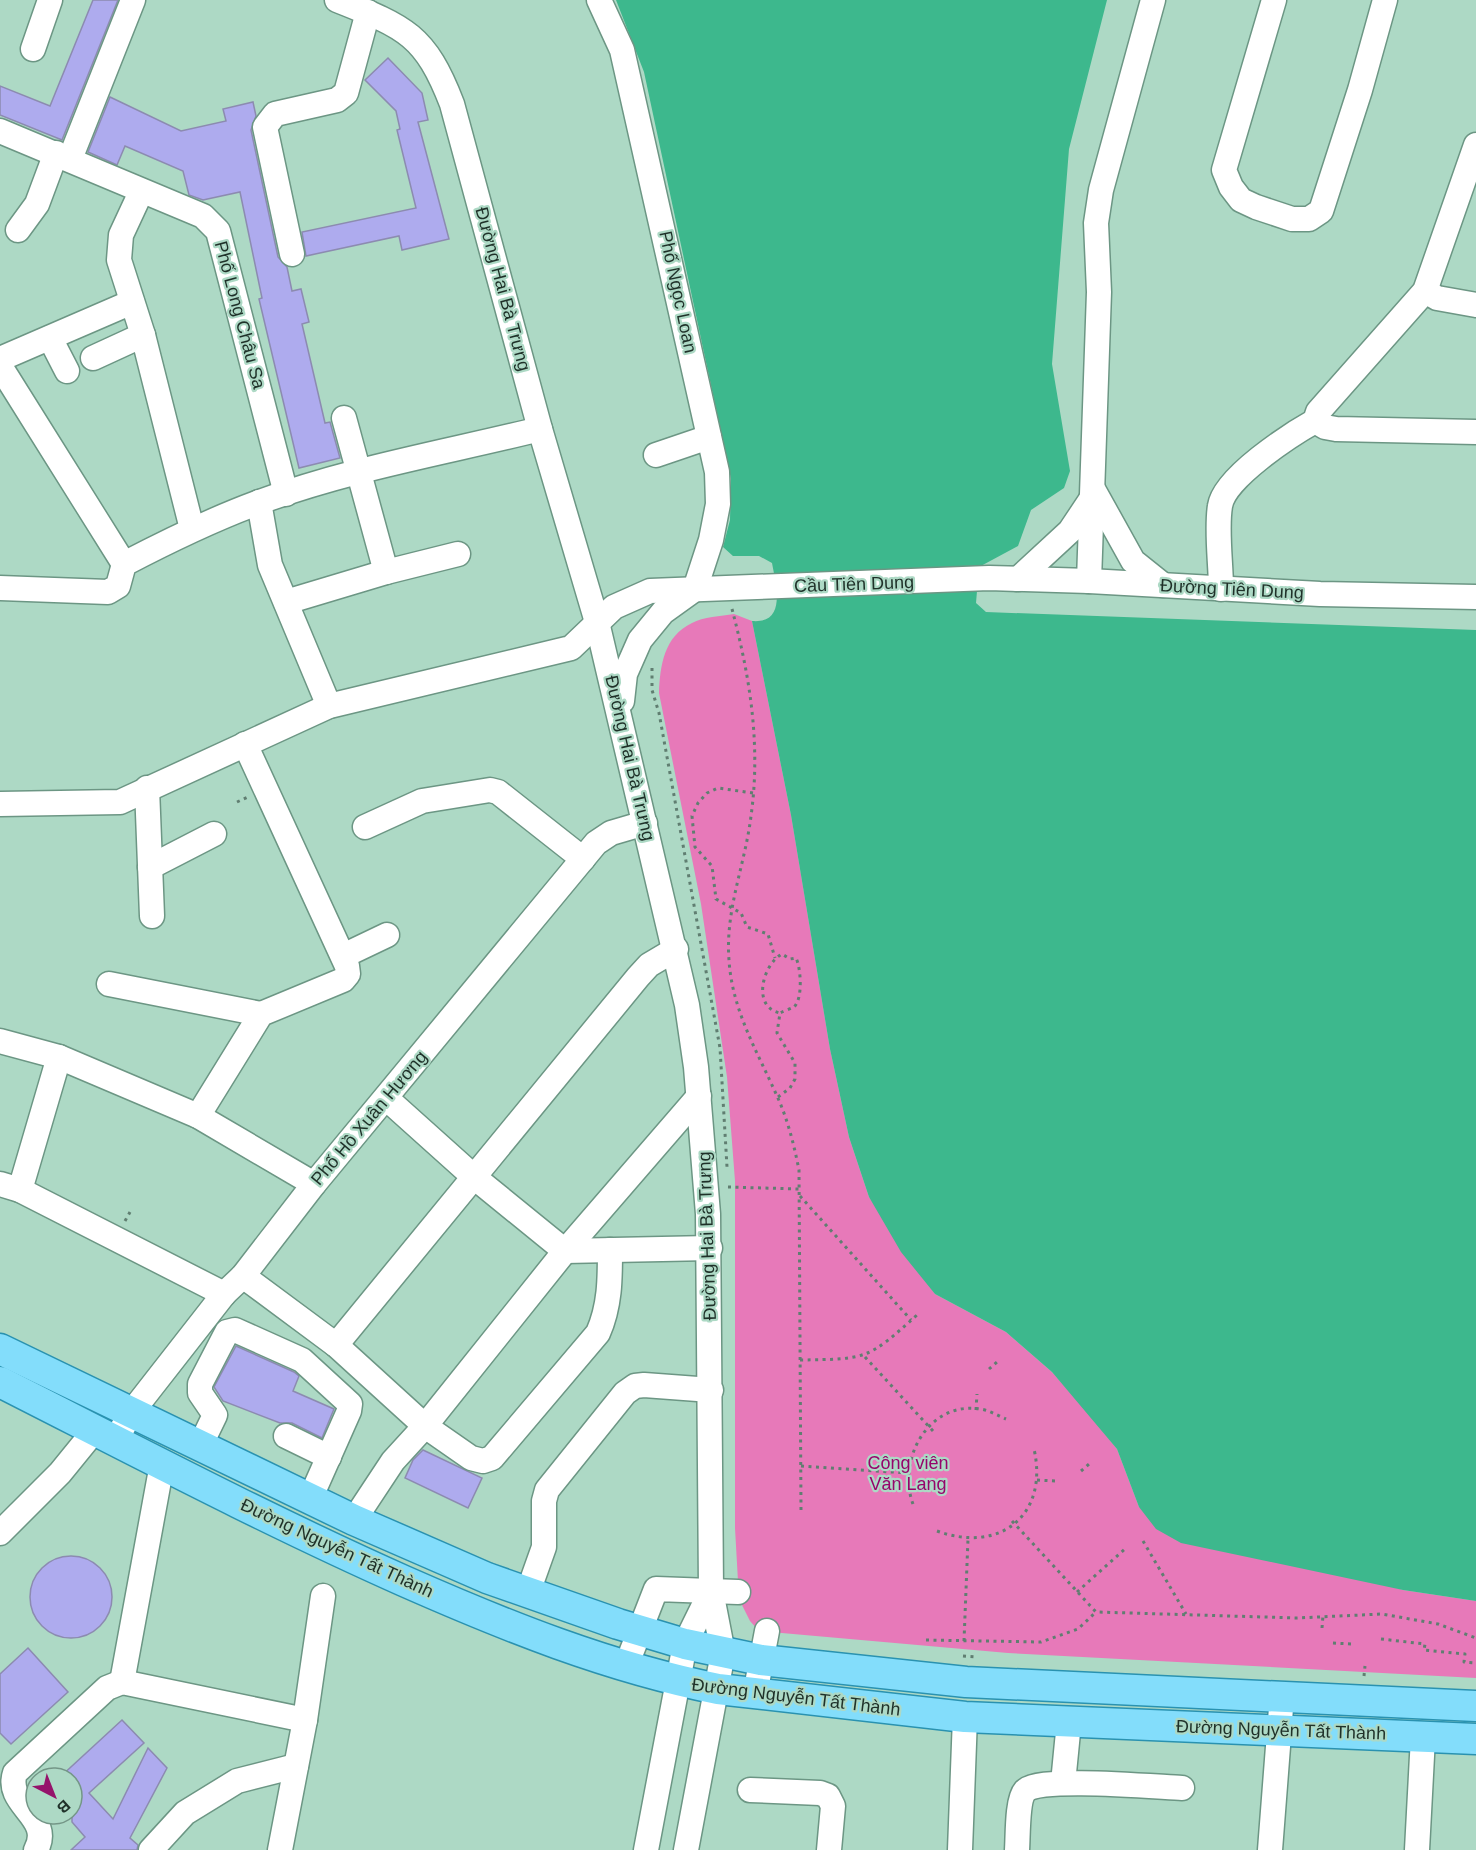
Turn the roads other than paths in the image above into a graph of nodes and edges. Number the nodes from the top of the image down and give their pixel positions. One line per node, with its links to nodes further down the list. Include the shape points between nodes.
1 (50, 0): 9 (street)
2 (133, 0): 12 (street)
3 (337, 0): 8 (street, Đường Hai Bà Trưng)
4 (599, 0): 29 (street, Phố Ngọc Loan, via 622,50)
5 (1153, 0): 32 (street, via 1101,190 1096,223 1099,292)
6 (1274, 0): 7 (street, via 1224,170 1241,200 1292,219 1309,219 1321,211)
7 (1385, 0)
8 (368, 12): 15 (street, via 346,93 337,100 275,114 265,127); 27 (street, Đường Hai Bà Trưng, via 411,36 439,70 473,174)
9 (33, 49)
10 (0, 131): 12 (street, Phố Long Châu Sa)
11 (1476, 145): 16 (street)
12 (63, 156): 13 (street, Phố Long Châu Sa); 14 (street)
13 (141, 192): 17 (street, via 121,235 119,260); 33 (street, Phố Long Châu Sa, via 203,216 218,231)
14 (18, 230)
15 (292, 254)
16 (1425, 291): 18 (street, via 1445,300); 26 (street, via 1318,412)
17 (132, 302): 19 (street); 20 (street)
18 (1476, 305)
19 (142, 335): 21 (street); 35 (street)
20 (50, 338): 22 (street); 24 (street)
21 (93, 358)
22 (0, 359)
23 (0, 366): 37 (street)
24 (67, 371)
25 (344, 418): 31 (street)
26 (1315, 421): 28 (street, via 1336,429); 45 (street, via 1252,465 1224,493 1219,507)
27 (540, 429): 31 (street); 48 (street, Đường Hai Bà Trưng)
28 (1476, 432)
29 (709, 437): 30 (street); 44 (street, Phố Ngọc Loan, via 717,472 718,504)
30 (656, 455)
31 (358, 474): 33 (street); 38 (street)
32 (1092, 493): 40 (street, via 1070,531); 41 (street); 42 (street, via 1133,561)
33 (286, 494): 34 (street)
34 (259, 502): 35 (street); 47 (street, via 267,555)
35 (192, 529): 37 (street)
36 (458, 554): 38 (street)
37 (124, 564): 43 (street, via 118,586 108,592)
38 (386, 572): 47 (street)
39 (988, 578): 40 (street, Đường Tiên Dung); 44 (street, Cầu Tiên Dung, via 726,598)
40 (1018, 579): 41 (street, Đường Tiên Dung)
41 (1089, 581): 42 (street, Đường Tiên Dung)
42 (1163, 585): 45 (street, Đường Tiên Dung)
43 (0, 588)
44 (695, 589): 48 (street, via 650,591 627,599); 50 (street, via 657,619 628,664 622,687)
45 (1221, 589): 46 (street, Đường Tiên Dung)
46 (1476, 597)
47 (286, 602): 49 (street)
48 (597, 622): 49 (street, via 571,648 557,653); 50 (street, Đường Hai Bà Trưng)
49 (329, 706): 51 (street)
50 (624, 735): 54 (street, Đường Hai Bà Trưng)
51 (245, 744): 52 (street); 62 (street)
52 (147, 788): 53 (street, via 120,802); 58 (street)
53 (0, 804)
54 (645, 823): 57 (street, Phố Hồ Xuân Hương, via 610,832); 61 (street, Đường Hai Bà Trưng)
55 (365, 827): 57 (street, via 422,801 490,790 498,792)
56 (214, 834): 58 (street)
57 (583, 859): 68 (street, Phố Hồ Xuân Hương)
58 (150, 867): 59 (street)
59 (152, 916)
60 (387, 935): 62 (street)
61 (675, 950): 67 (street, Đường Hai Bà Trưng, via 689,1016); 70 (street, via 643,971)
62 (343, 956): 64 (street, via 348,974 344,980)
63 (109, 984): 64 (street)
64 (261, 1014): 69 (street)
65 (0, 1041): 66 (street)
66 (59, 1057): 69 (street); 72 (street)
67 (699, 1095): 73 (street, Đường Hai Bà Trưng); 75 (street)
68 (386, 1098): 70 (street); 71 (street, Phố Hồ Xuân Hương)
69 (198, 1116): 71 (street)
70 (474, 1177): 75 (street); 78 (street)
71 (314, 1184): 76 (street, Phố Hồ Xuân Hương)
72 (10, 1187): 77 (street)
73 (710, 1248): 74 (street); 81 (street, Đường Hai Bà Trưng)
74 (610, 1250): 75 (street); 83 (street, via 609,1300 598,1333 492,1458 471,1458)
75 (565, 1251): 83 (street)
76 (243, 1276): 77 (street, Phố Hồ Xuân Hương); 78 (street)
77 (225, 1294): 82 (street, Phố Hồ Xuân Hương)
78 (336, 1345): 83 (street)
79 (0, 1349): 82 (main road, Đường Nguyễn Tất Thành)
80 (0, 1382): 84 (main road, Đường Nguyễn Tất Thành)
81 (711, 1390): 92 (street, Đường Hai Bà Trưng); 93 (street, via 644,1385 625,1393 547,1490 544,1547)
82 (131, 1413): 84 (street, Phố Hồ Xuân Hương); 86 (main road, Đường Nguyễn Tất Thành)
83 (425, 1426): 90 (street, via 393,1461)
84 (105, 1435): 88 (main road, Đường Nguyễn Tất Thành); 91 (street, Phố Hồ Xuân Hương)
85 (286, 1436): 87 (street)
86 (200, 1446): 87 (street, via 215,1415 200,1393 200,1384 227,1332 235,1330 302,1360 350,1404); 89 (main road, Đường Nguyễn Tất Thành)
87 (328, 1457): 89 (street)
88 (162, 1464): 100 (main road, Đường Nguyễn Tất Thành, via 335,1550 477,1613); 102 (street)
89 (310, 1499): 90 (main road, Đường Nguyễn Tất Thành)
90 (354, 1520): 93 (main road, Đường Nguyễn Tất Thành)
91 (0, 1533)
92 (711, 1591): 94 (street); 96 (street, via 656,1589); 97 (street, Đường Hai Bà Trưng); 99 (street, Đường Hai Bà Trưng)
93 (528, 1592): 96 (main road, Đường Nguyễn Tất Thành)
94 (738, 1592)
95 (323, 1596): 108 (street)
96 (640, 1630): 97 (main road, Đường Nguyễn Tất Thành); 100 (street)
97 (686, 1644): 99 (main road, Đường Nguyễn Tất Thành); 101 (street, Đường Hai Bà Trưng)
98 (764, 1645): 99 (main road, Đường Nguyễn Tất Thành); 104 (street); 105 (main road, Đường Nguyễn Tất Thành, via 966,1682)
99 (723, 1653): 103 (street, Đường Hai Bà Trưng)
100 (626, 1666): 101 (main road, Đường Nguyễn Tất Thành)
101 (677, 1681): 103 (main road, Đường Nguyễn Tất Thành); 120 (street, Đường Hai Bà Trưng)
102 (122, 1682): 108 (street); 117 (street, via 107,1688 15,1773 13,1792 41,1831)
103 (718, 1689): 104 (main road, Đường Nguyễn Tất Thành); 121 (street, Đường Hai Bà Trưng)
104 (755, 1694): 107 (main road, Đường Nguyễn Tất Thành)
105 (1282, 1695): 106 (main road, Đường Nguyễn Tất Thành); 110 (street)
106 (1476, 1706)
107 (966, 1717): 109 (main road, Đường Nguyễn Tất Thành); 123 (street)
108 (304, 1720): 113 (street)
109 (1069, 1722): 110 (main road, Đường Nguyễn Tất Thành); 114 (street)
110 (1280, 1730): 111 (main road, Đường Nguyễn Tất Thành); 125 (street)
111 (1423, 1737): 112 (main road, Đường Nguyễn Tất Thành); 126 (street)
112 (1476, 1739)
113 (296, 1766): 118 (street, via 237,1781 185,1813); 119 (street)
114 (1062, 1783): 115 (street); 124 (street, via 1026,1789 1021,1797)
115 (1182, 1788)
116 (750, 1790): 122 (street, via 828,1796 833,1806)
117 (36, 1850)
118 (151, 1850)
119 (280, 1850)
120 (646, 1850)
121 (686, 1850)
122 (830, 1850)
123 (960, 1850)
124 (1017, 1850)
125 (1270, 1850)
126 (1417, 1850)

